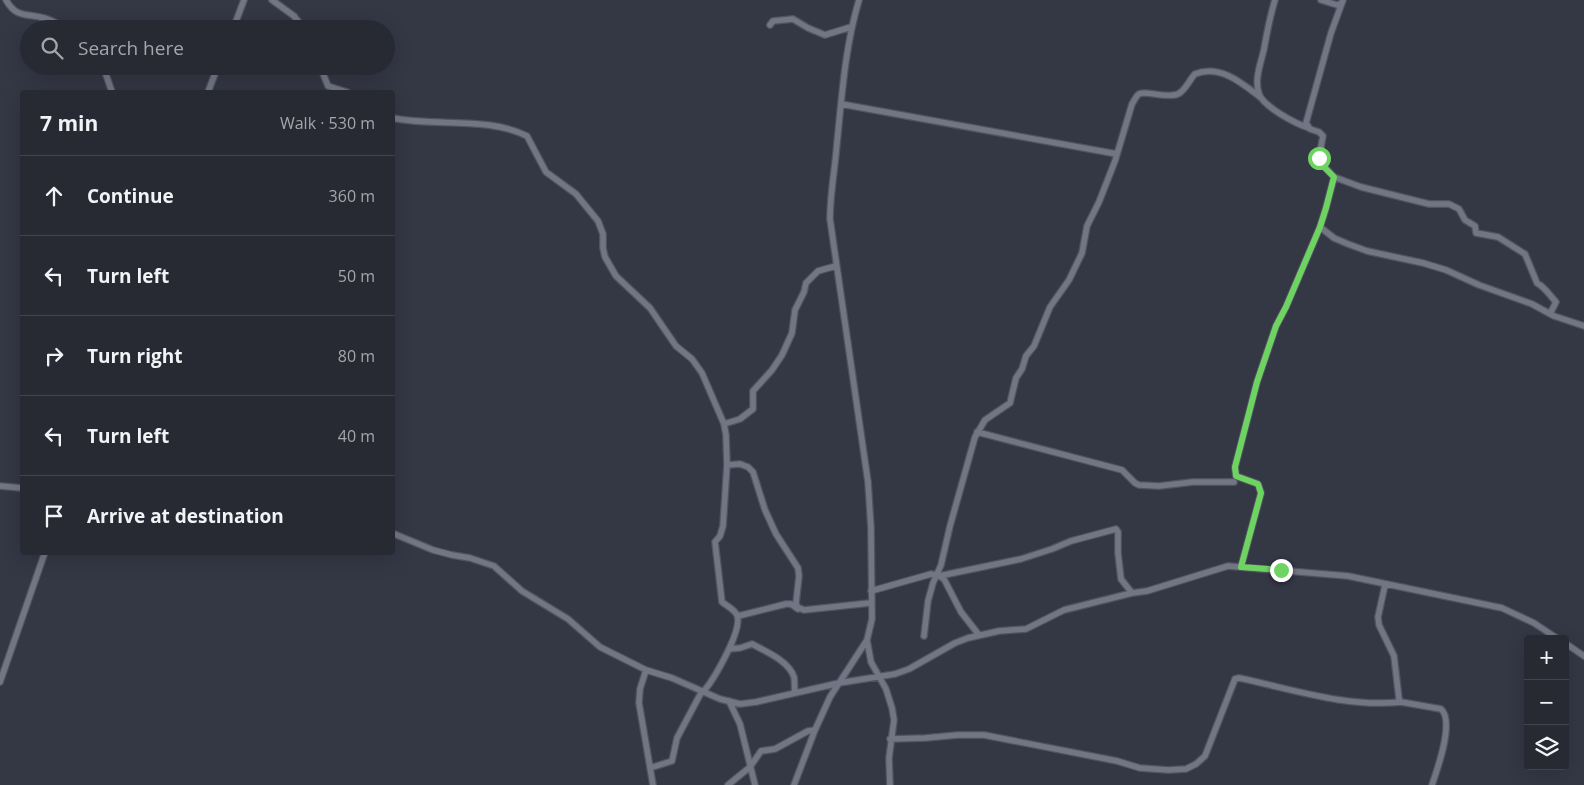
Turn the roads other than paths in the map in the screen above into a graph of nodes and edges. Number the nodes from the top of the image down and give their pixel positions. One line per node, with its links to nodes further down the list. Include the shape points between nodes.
1 (6, 0): 8 (street, via 18,13)
2 (244, 0): 9 (street)
3 (272, 0): 10 (street)
4 (859, 0): 12 (street)
5 (1275, 0): 19 (street, via 1259,66)
6 (1321, 0): 7 (street, via 1337,5)
7 (1343, 2): 22 (street, via 1306,123)
8 (49, 20)
9 (236, 20)
10 (297, 20)
11 (770, 25): 12 (street, via 773,21 791,18 828,35)
12 (851, 26): 20 (street)
13 (106, 75): 16 (street)
14 (215, 75): 17 (street)
15 (324, 75): 18 (street, via 328,86)
16 (111, 90)
17 (209, 90)
18 (341, 90)
19 (1260, 97): 22 (street, via 1288,119); 23 (street, via 1240,81 1213,71 1195,74 1178,94 1142,93 1132,104)
20 (841, 104): 23 (street); 26 (street, via 830,203)
21 (395, 118): 29 (street, via 479,124 527,136 546,172 576,194 598,221 605,257 616,276 650,308 676,346 697,364)
22 (1311, 129): 24 (street, via 1323,136 1320,162)
23 (1117, 154): 30 (street, via 1090,218 1082,253 1026,356 1010,402 985,420)
24 (1334, 177): 25 (street); 27 (street, via 1429,204 1456,206 1465,220 1474,226 1476,233 1498,237 1527,256 1535,282 1545,288 1556,302)
25 (1320, 227): 27 (street, via 1348,244 1446,270); 37 (street, via 1276,326 1257,382 1235,467 1236,476 1258,484 1261,493)
26 (836, 266): 29 (street, via 818,272 806,283 795,310 792,333 782,355 753,391 753,409 740,419); 40 (street, via 868,482)
27 (1550, 314): 28 (street)
28 (1584, 326)
29 (724, 424): 31 (street)
30 (977, 432): 32 (street, via 1122,470 1139,485); 38 (street)
31 (727, 465): 43 (street, via 740,464 753,472 776,534 798,568 796,603); 44 (street, via 723,526 715,542 722,602)
32 (1234, 482)
33 (0, 486): 34 (street)
34 (20, 488)
35 (395, 534): 52 (street, via 433,550 494,566 522,591 568,619 600,647)
36 (44, 555): 54 (street)
37 (1241, 567): 39 (street, via 1348,576); 41 (street, via 1228,566)
38 (938, 575): 40 (street, via 931,574); 41 (street, via 1021,559 1116,529 1121,579); 45 (street, via 944,579); 47 (street, via 928,601)
39 (1385, 585): 46 (street, via 1502,608); 59 (street, via 1379,625 1394,656)
40 (871, 590): 42 (street)
41 (1132, 593): 45 (street, via 1064,610 1026,629)
42 (870, 602): 43 (street); 48 (street, via 872,619)
43 (800, 609): 44 (street, via 786,604)
44 (738, 616): 50 (street)
45 (979, 635): 53 (street, via 955,643 909,669)
46 (1552, 635)
47 (924, 636)
48 (867, 640): 53 (street, via 870,662); 55 (street)
49 (1569, 646): 51 (street)
50 (729, 649): 56 (street, via 711,683); 57 (street, via 752,644 778,658 794,677)
51 (1584, 656)
52 (646, 670): 56 (street); 63 (street, via 639,703)
53 (880, 678): 55 (street); 61 (street, via 892,708 894,720)
54 (0, 682)
55 (839, 683): 57 (street); 60 (street)
56 (703, 691): 58 (street); 63 (street, via 677,738 672,761)
57 (795, 693): 58 (street, via 744,704)
58 (728, 701): 62 (street, via 740,724)
59 (1401, 702): 61 (street, via 1369,703 1322,697 1235,679 1205,756 1186,769 1140,768 984,735); 69 (street, via 1441,709 1445,713 1446,736)
60 (815, 730): 62 (street, via 772,750 761,751); 67 (street)
61 (890, 738): 68 (street)
62 (750, 767): 65 (street); 66 (street)
63 (650, 768): 64 (street)
64 (653, 785)
65 (728, 785)
66 (755, 785)
67 (794, 785)
68 (890, 785)
69 (1432, 785)

